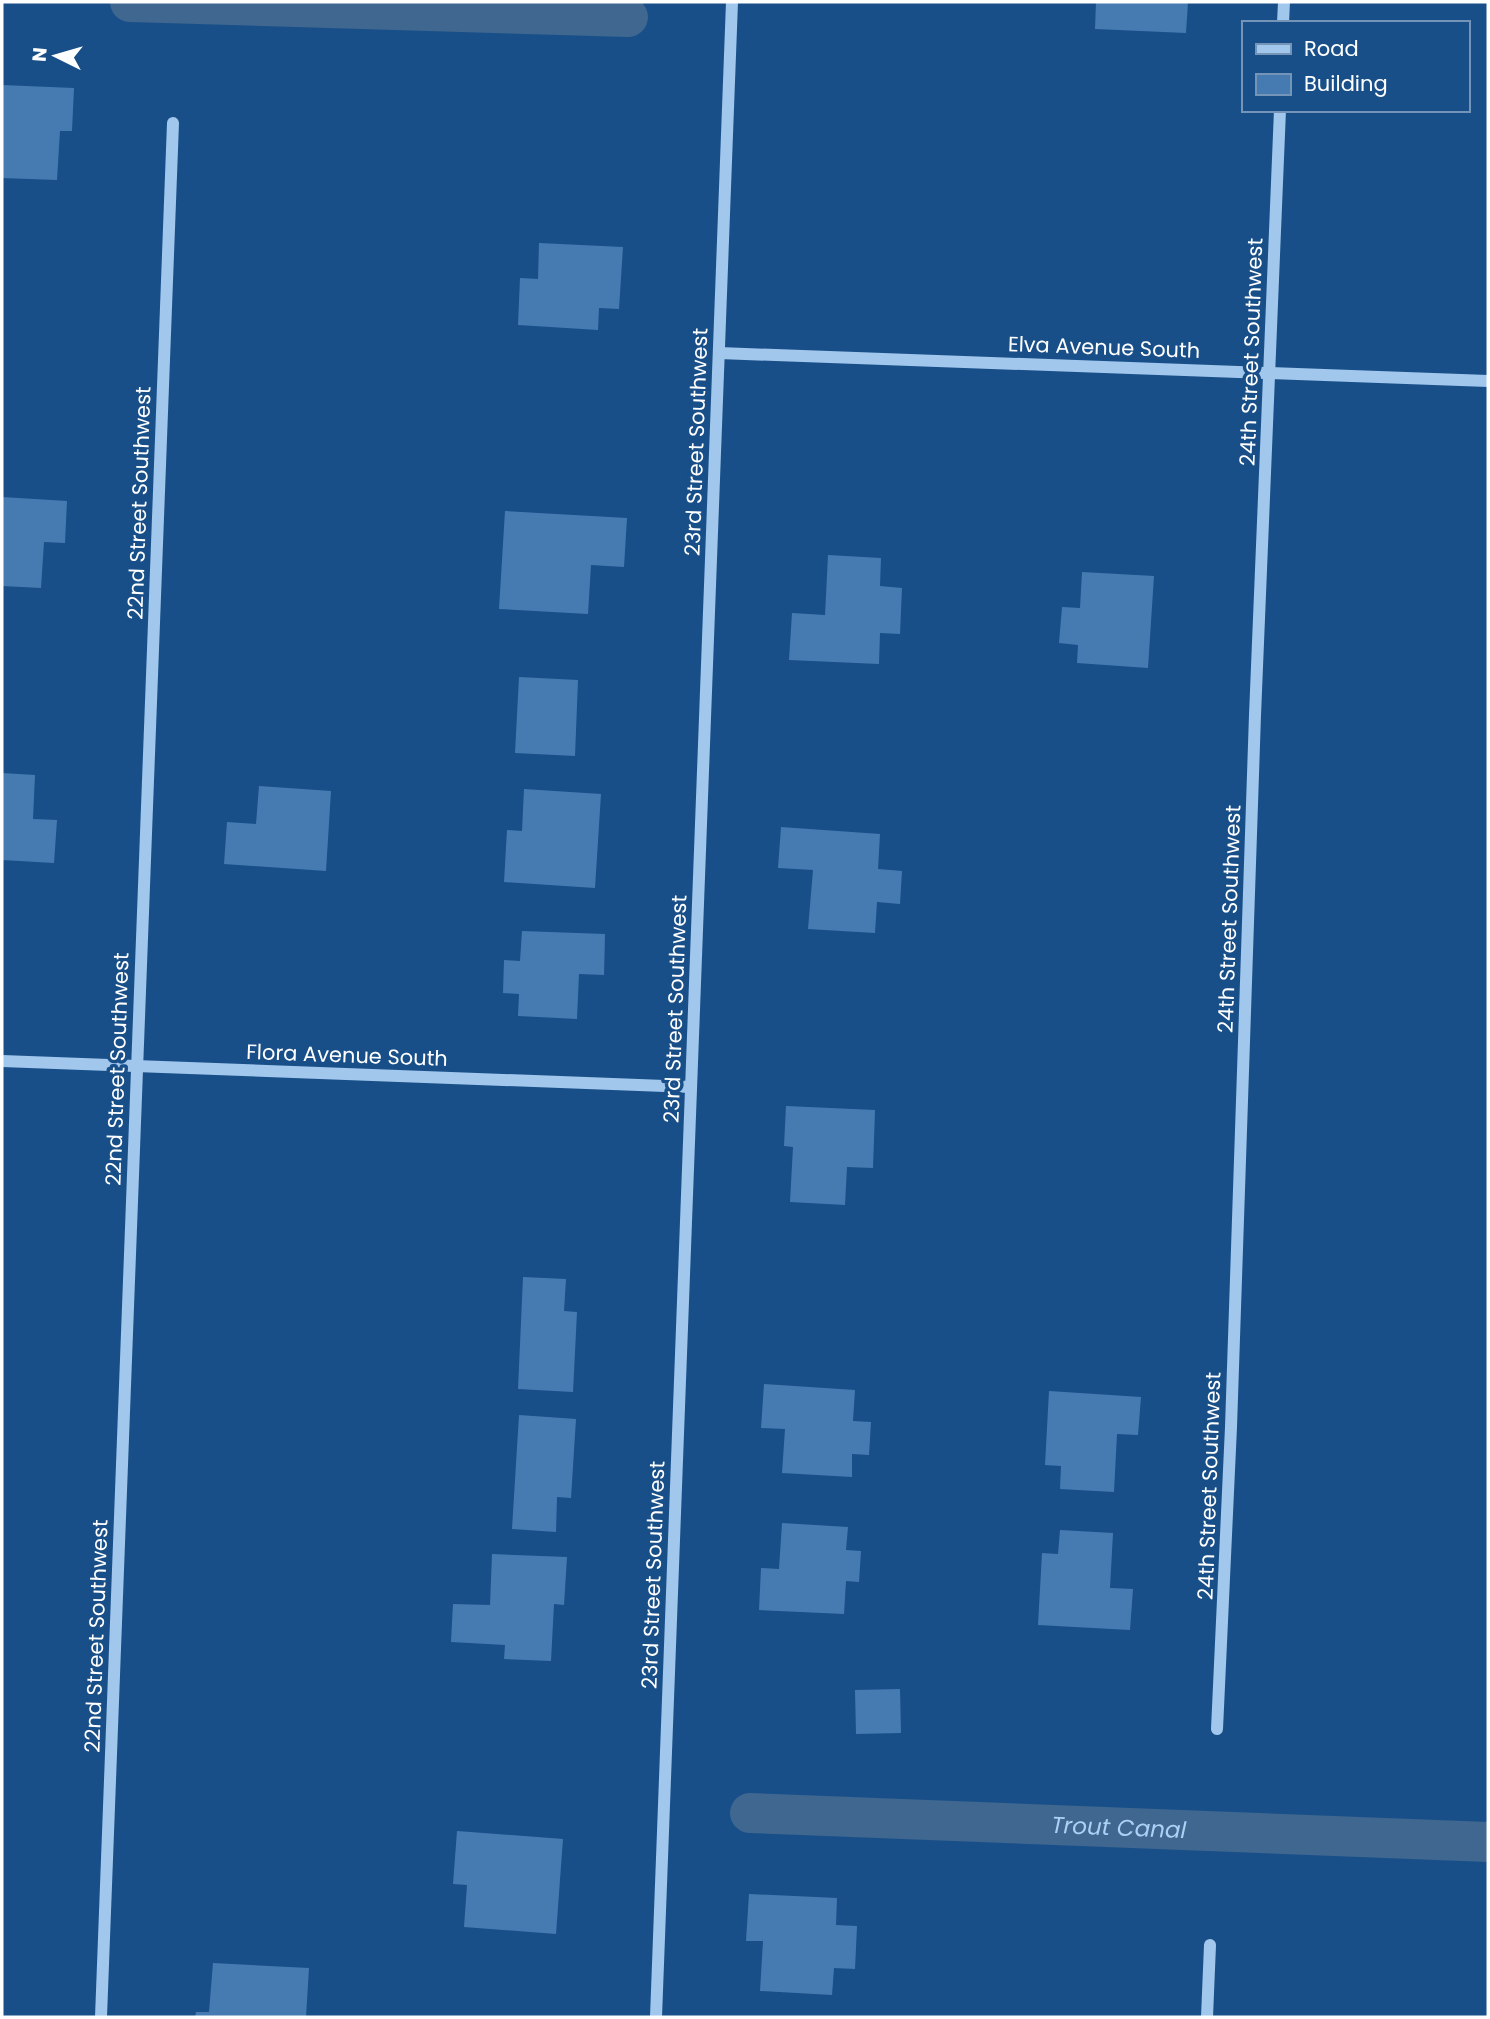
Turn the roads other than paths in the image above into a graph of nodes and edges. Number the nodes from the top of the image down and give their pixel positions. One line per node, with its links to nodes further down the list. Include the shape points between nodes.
1 (732, 2): 6 (street, 23rd Street Southwest)
2 (1284, 2): 3 (street)
3 (1283, 21)
4 (1280, 112): 7 (street, 24th Street Southwest)
5 (173, 123): 10 (street, 22nd Street Southwest)
6 (719, 353): 7 (street, Elva Avenue South); 11 (street, 23rd Street Southwest)
7 (1270, 372): 8 (street, Elva Avenue South); 12 (street, 24th Street Southwest)
8 (1488, 381)
9 (2, 1061): 10 (street, Flora Avenue South)
10 (136, 1066): 11 (street, Flora Avenue South); 14 (street, 22nd Street Southwest)
11 (691, 1087): 15 (street, 23rd Street Southwest)
12 (1217, 1729)
13 (1210, 1945): 16 (street)
14 (101, 2017)
15 (656, 2017)
16 (1207, 2017)

